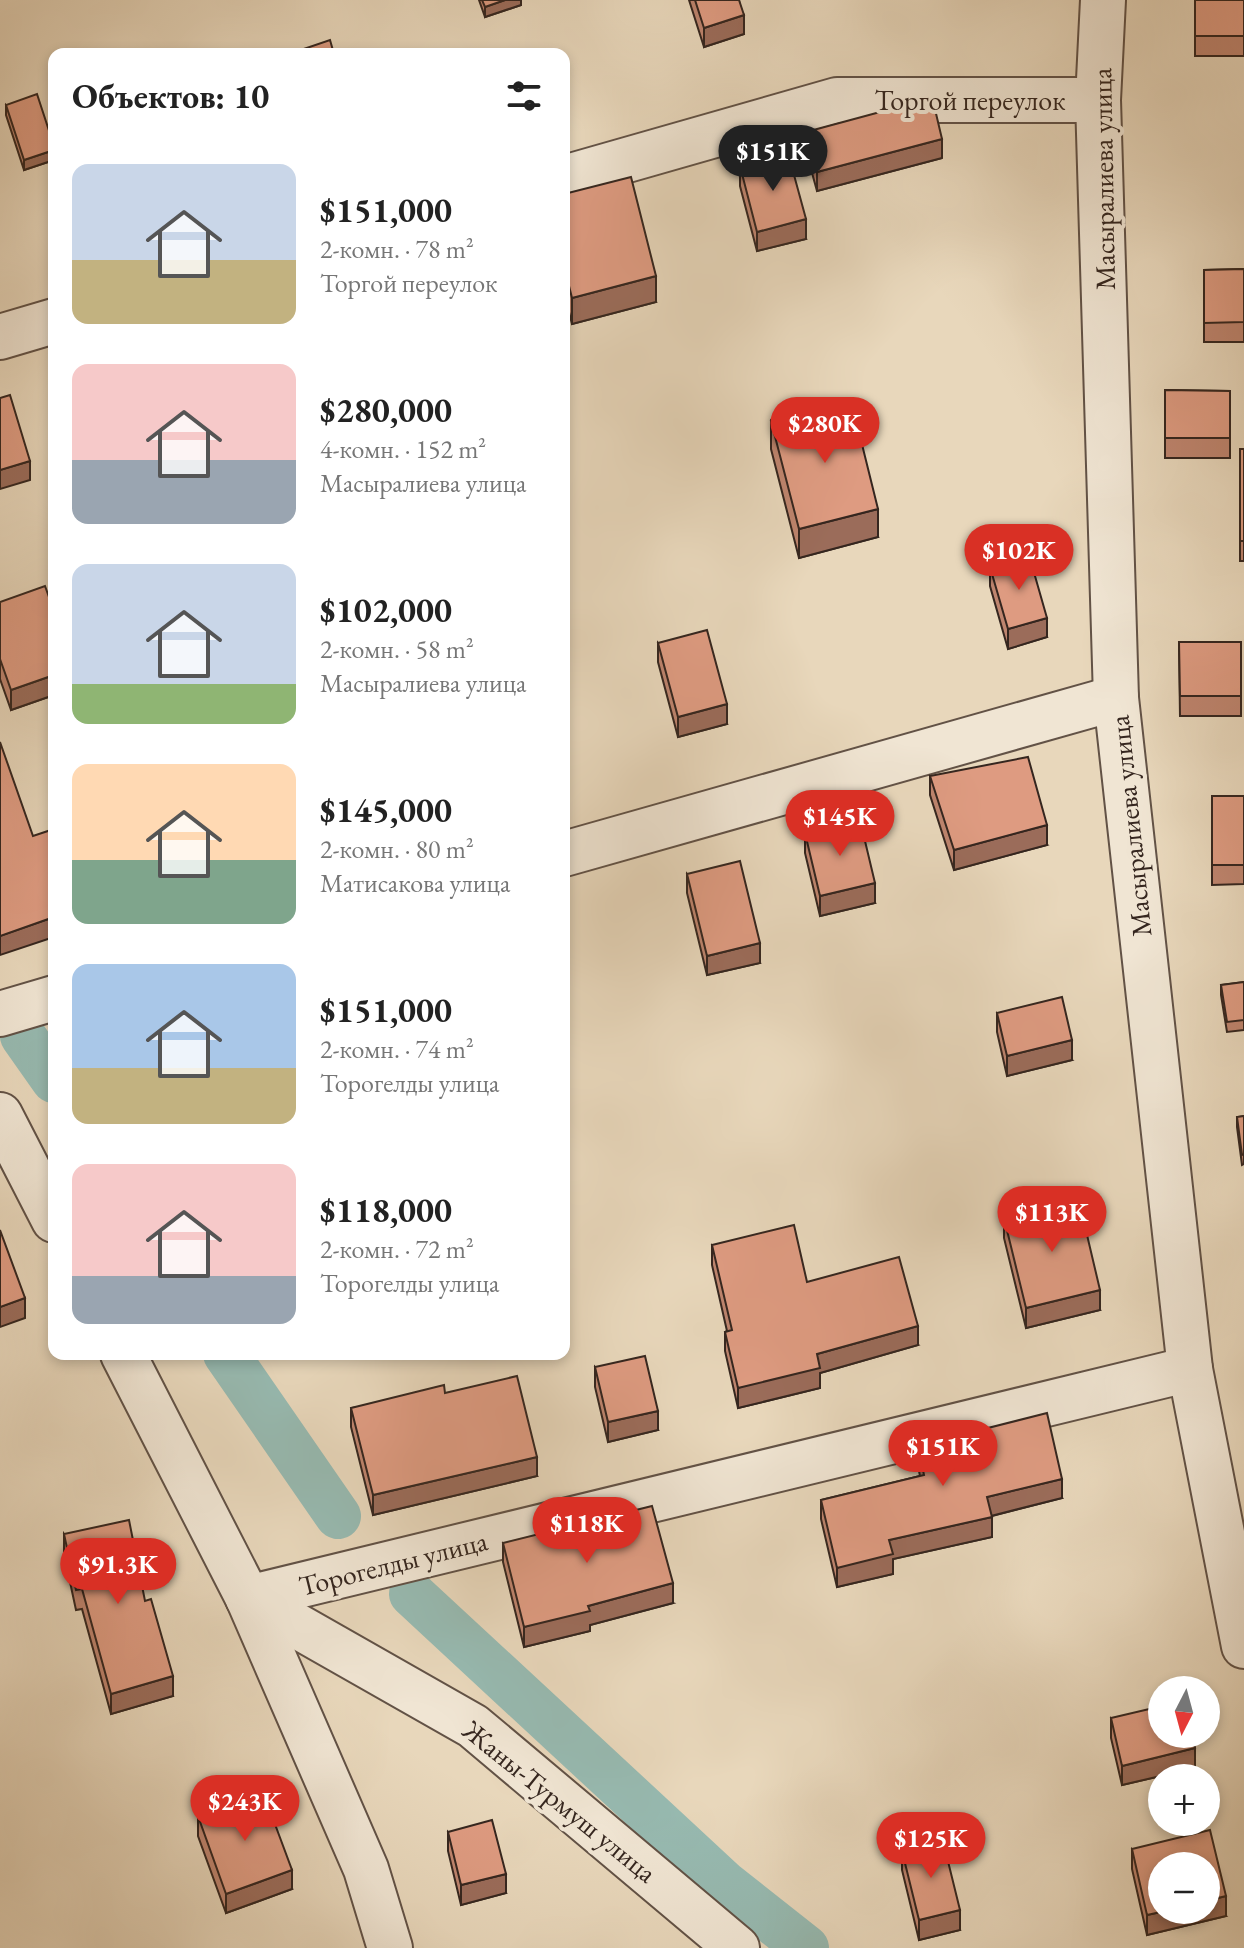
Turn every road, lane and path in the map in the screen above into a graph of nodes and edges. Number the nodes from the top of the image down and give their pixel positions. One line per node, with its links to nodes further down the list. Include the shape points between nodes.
1 (1103, 0): 2 (street, Масыралиева улица)
2 (1098, 100): 3 (street, Торгой переулок, via 837,100); 6 (street, Масыралиева улица)
3 (570, 176)
4 (48, 323): 5 (street)
5 (0, 337)
6 (1116, 698): 7 (street); 13 (street, Масыралиева улица)
7 (570, 852)
8 (48, 1000): 9 (street)
9 (0, 1014)
10 (0, 1115): 11 (street)
11 (48, 1208)
12 (126, 1360): 14 (street)
13 (1190, 1369): 14 (street, Торогелды улица); 15 (street, Масыралиева улица)
14 (248, 1598): 16 (street, via 366,1869); 17 (street, Жаны-Турмуш улица, via 473,1726)
15 (1244, 1646)
16 (390, 1948)
17 (737, 1948)

